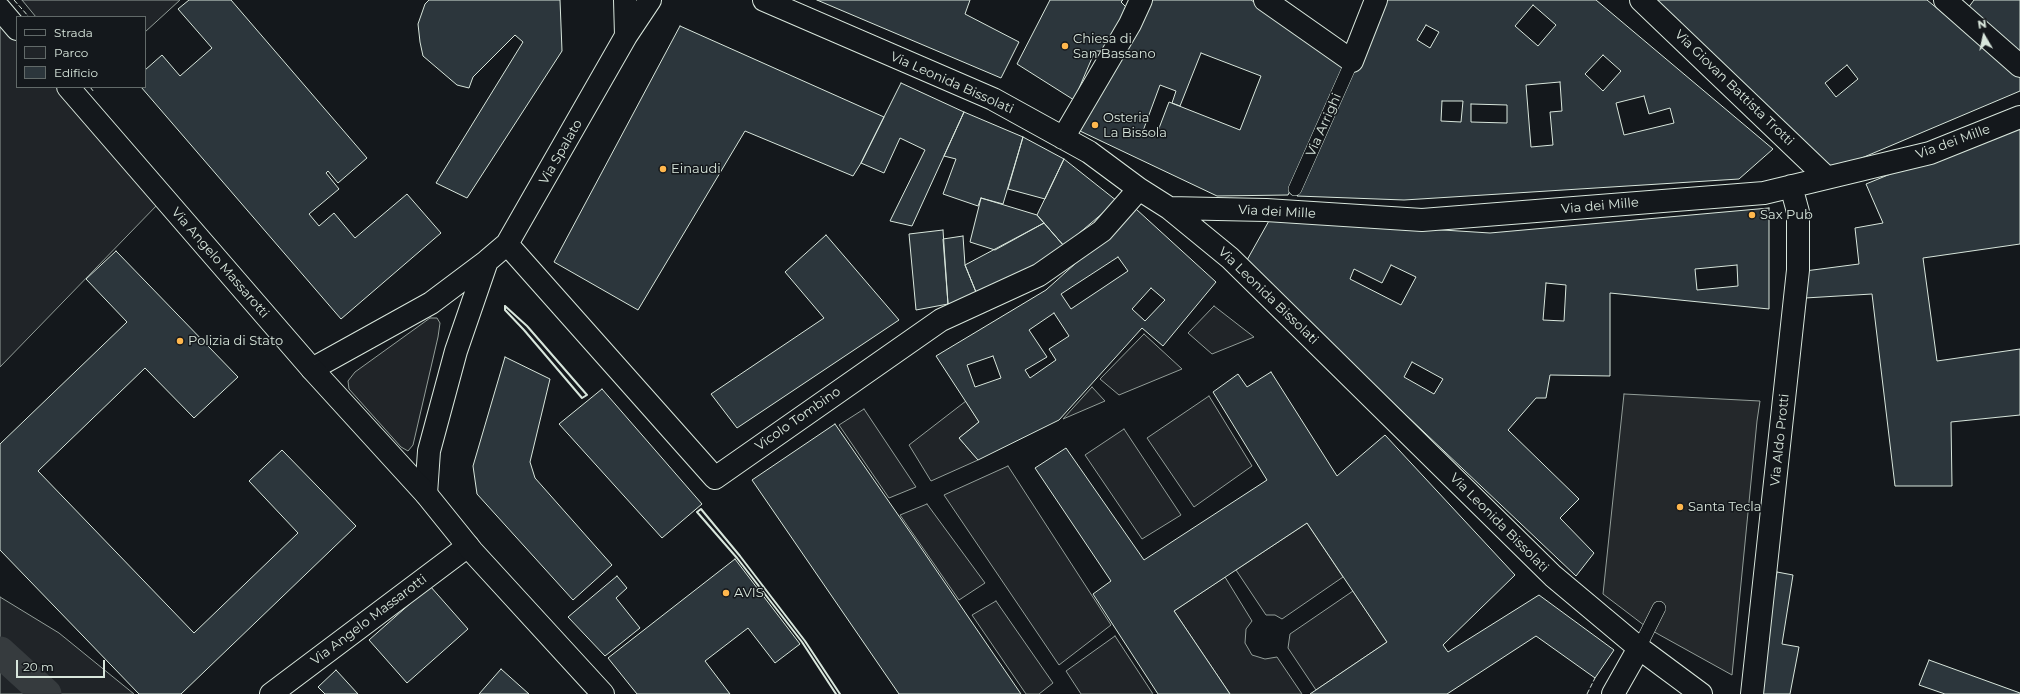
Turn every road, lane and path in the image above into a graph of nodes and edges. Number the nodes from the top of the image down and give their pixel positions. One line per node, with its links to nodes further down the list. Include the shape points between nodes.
1 (625, 0): 11 (street)
2 (650, 0): 11 (street, Via Spalato)
3 (764, 0): 16 (street, Via Leonida Bissolati, via 993,99)
4 (1141, 0): 16 (street, via 1130,24)
5 (1265, 0): 12 (street)
6 (1376, 0): 12 (street)
7 (1641, 0): 17 (street, Via Giovan Battista Trotti)
8 (1944, 0): 13 (street)
9 (0, 9): 10 (street)
10 (16, 28)
11 (626, 36): 22 (street, Via Spalato)
12 (1352, 61): 20 (lane, Via Arrighi)
13 (2020, 66)
14 (69, 88): 24 (street, Via Angelo Massarotti)
15 (2020, 117): 17 (street, Via dei Mille, via 1930,153)
16 (1063, 138): 19 (street, Via Leonida Bissolati, via 1089,152)
17 (1826, 177): 18 (street, Via dei Mille)
18 (1791, 186): 21 (street, Via dei Mille, via 1764,193 1422,220 1266,210); 33 (street, Via Aldo Protti, via 1798,212 1798,270)
19 (1139, 189): 21 (street, Via Leonida Bissolati); 22 (street, Vicolo Tombino, via 1102,231 1038,275 941,320 715,478)
20 (1295, 189)
21 (1169, 208): 28 (street, Via Leonida Bissolati, via 1230,258 1553,576)
22 (507, 244): 23 (street, Via Spalato)
23 (487, 261): 24 (street, Via Spalato, via 431,303); 25 (street, via 456,352 429,451)
24 (312, 369): 25 (street, Via Angelo Massarotti)
25 (426, 494): 26 (street, Via Angelo Massarotti)
26 (468, 546): 29 (street, Via Angelo Massarotti); 30 (street, Via Angelo Massarotti)
27 (1659, 608): 28 (lane)
28 (1639, 648): 31 (street); 32 (street, Via Leonida Bissolati)
29 (271, 694)
30 (603, 694)
31 (1614, 694)
32 (1701, 694)
33 (1752, 694)

